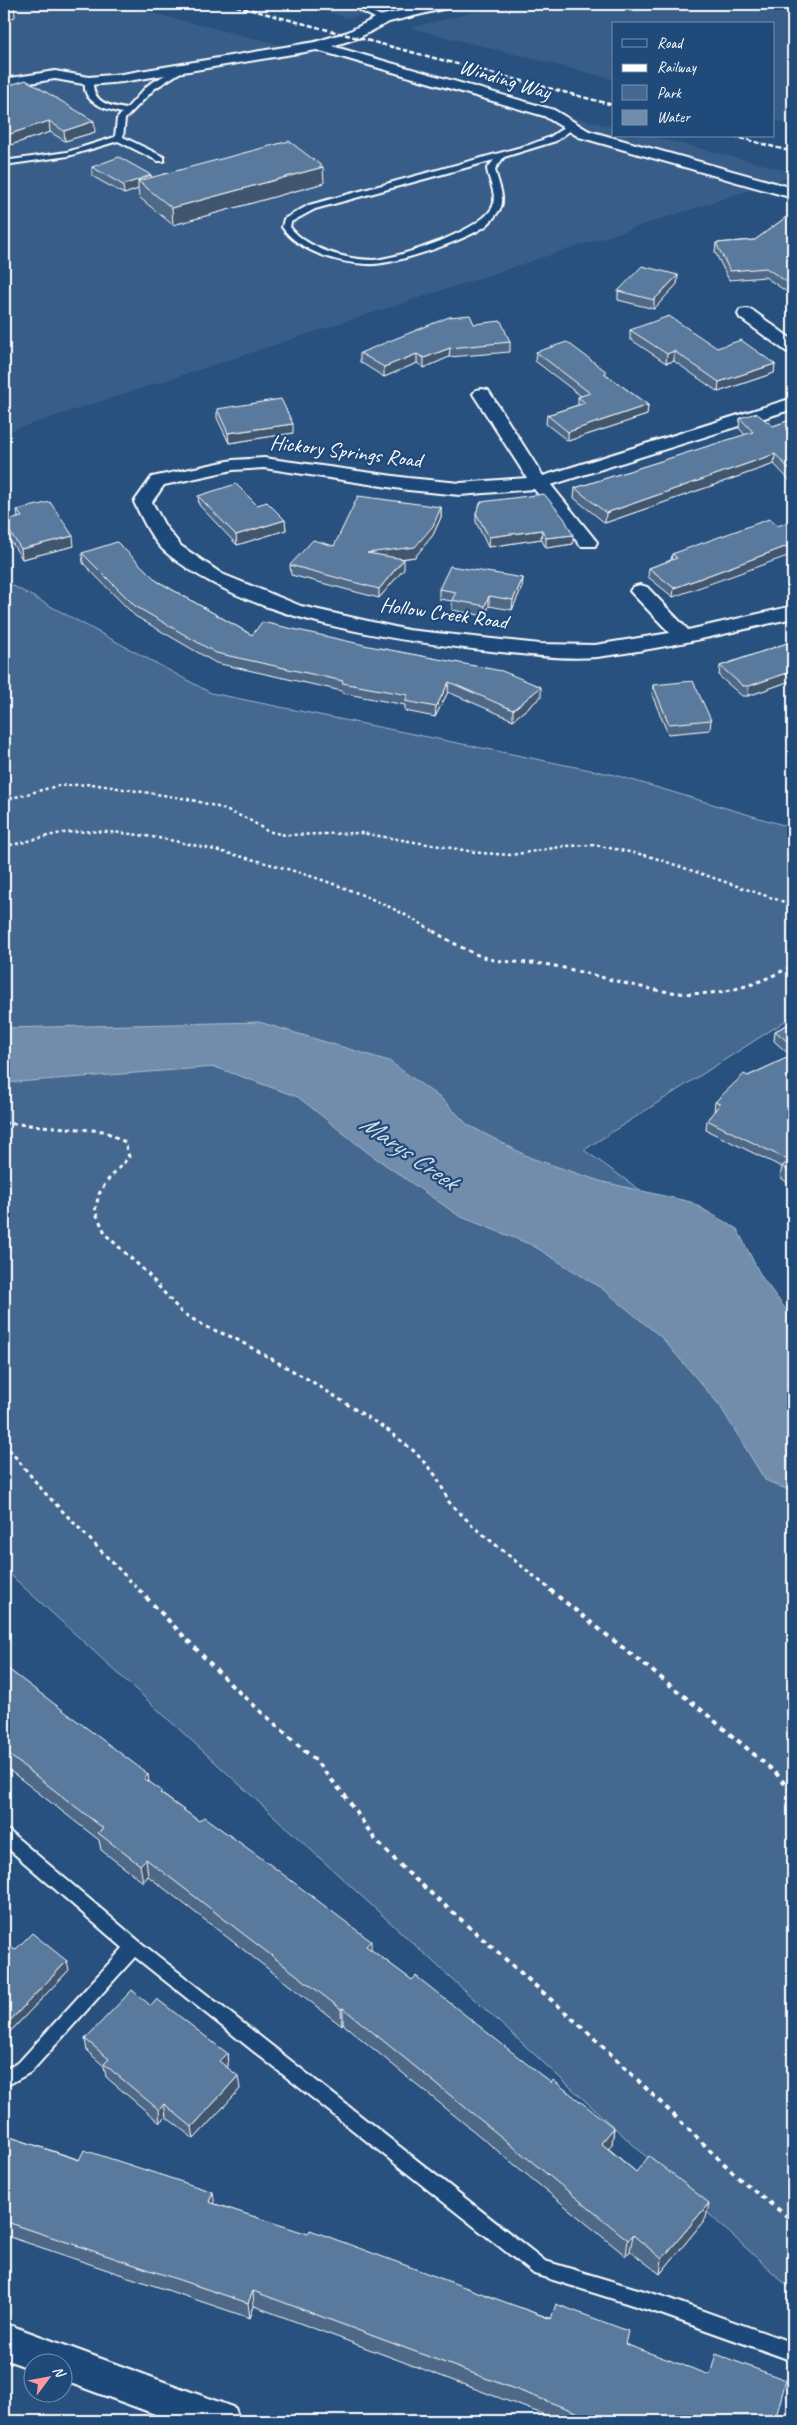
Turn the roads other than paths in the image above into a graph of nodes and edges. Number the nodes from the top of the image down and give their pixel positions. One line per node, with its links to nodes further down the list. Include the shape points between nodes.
1 (350, 4): 3 (lane)
2 (446, 4): 3 (street, Winding Way)
3 (384, 19): 4 (street, Winding Way, via 352,36)
4 (317, 46): 5 (street, Winding Way); 9 (street, Winding Way, via 550,113)
5 (183, 68): 6 (street, Winding Way); 8 (lane, via 151,87)
6 (88, 81): 7 (street, Winding Way, via 55,76); 8 (lane, via 90,97 99,104)
7 (4, 82)
8 (128, 112): 10 (lane, via 121,119)
9 (571, 127): 11 (lane, via 553,139); 14 (street, Winding Way, via 584,134)
10 (119, 138): 12 (lane); 13 (lane, via 68,154)
11 (501, 156): 11 (lane, via 312,207 287,221 286,228 313,247 351,261 374,262 407,254 484,224 497,207 491,169)
12 (161, 159)
13 (4, 163)
14 (793, 193)
15 (746, 314): 16 (street)
16 (793, 348)
17 (482, 394): 19 (street)
18 (793, 403): 19 (street, Hickory Springs Road)
19 (539, 483): 20 (street, Hickory Springs Road, via 460,489 264,463 233,465 176,476 158,481); 21 (street)
20 (152, 490): 24 (street, Hollow Creek Road, via 143,502 156,528 174,550 215,578 295,610 408,636 540,650 595,651)
21 (588, 542)
22 (640, 591): 24 (street)
23 (793, 612): 24 (street, Hollow Creek Road)
24 (684, 637)
25 (4, 1836): 26 (lane)
26 (134, 1947): 27 (lane, via 25,2068); 29 (lane, via 540,2268 661,2305)
27 (4, 2079)
28 (4, 2341): 30 (street)
29 (793, 2352)
30 (222, 2421)

